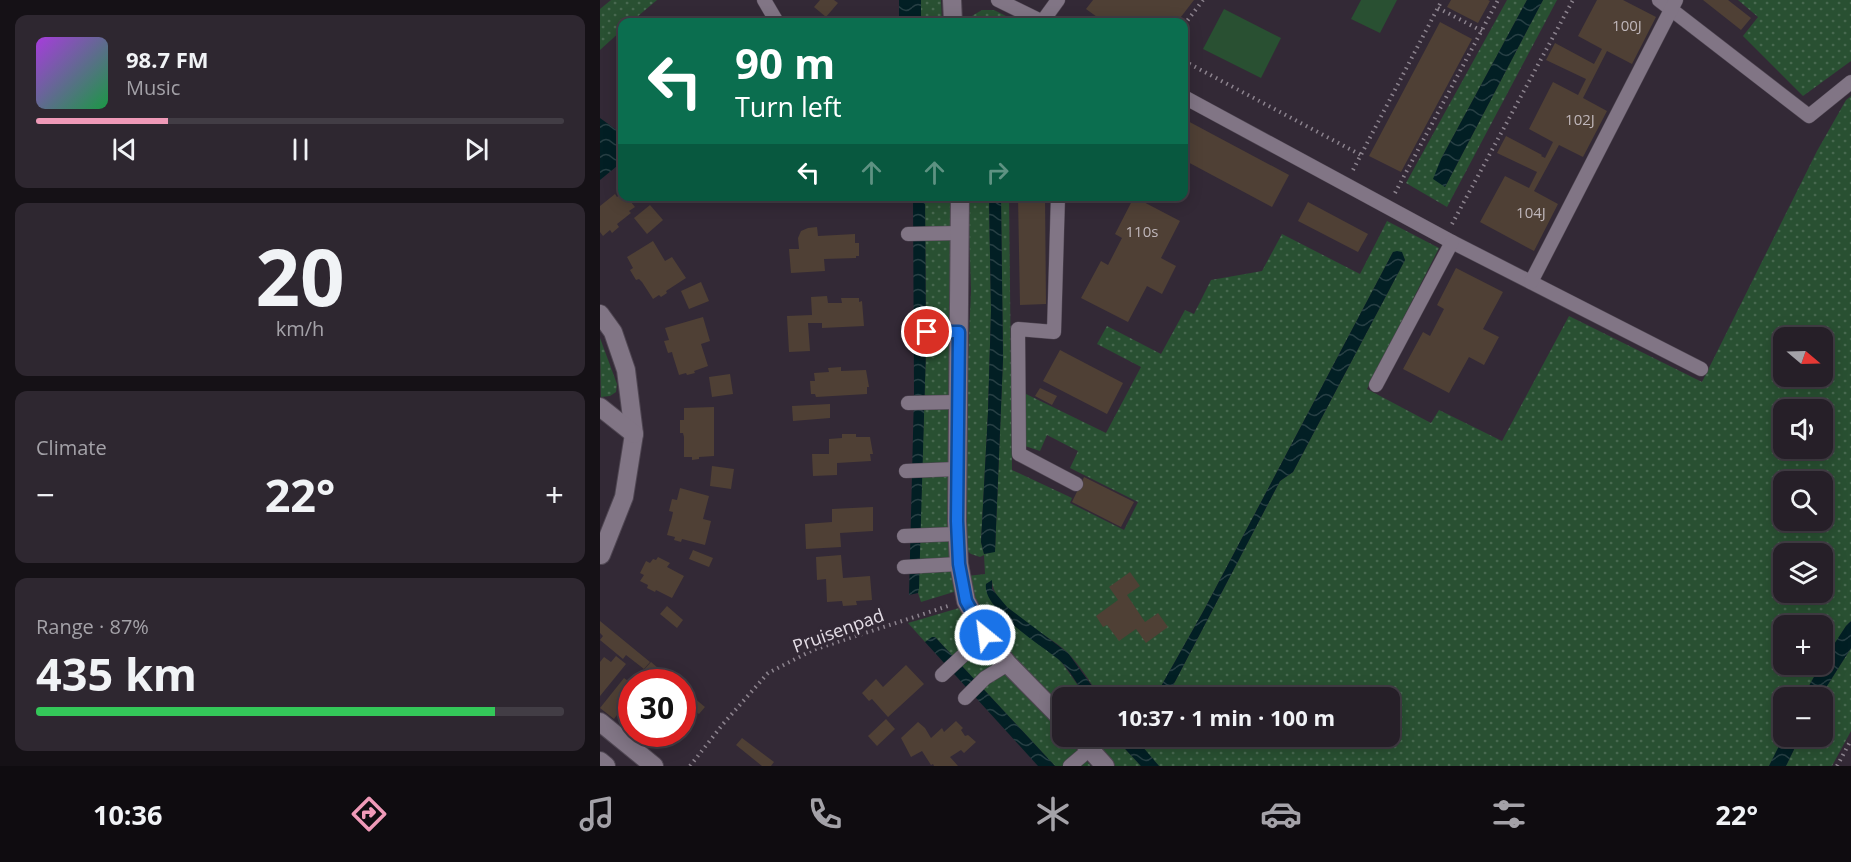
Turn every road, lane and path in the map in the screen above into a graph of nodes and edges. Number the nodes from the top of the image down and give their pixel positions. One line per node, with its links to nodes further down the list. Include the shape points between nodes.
1 (764, 0): 12 (lane)
2 (952, 0): 13 (street)
3 (1058, 0): 15 (lane)
4 (1203, 0): 16 (path)
5 (1442, 0): 11 (path)
6 (1498, 0): 17 (path)
7 (1573, 0): 28 (path)
8 (1659, 0): 10 (lane)
9 (1008, 2): 14 (lane)
10 (1674, 5): 19 (lane, via 1809,116); 29 (lane)
11 (1438, 8): 17 (path); 21 (path)
12 (775, 18)
13 (953, 18)
14 (1035, 18)
15 (1045, 18)
16 (1188, 20)
17 (1482, 31): 25 (path)
18 (1188, 64): 21 (path)
19 (1851, 82)
20 (1188, 99): 22 (lane)
21 (1361, 155): 22 (path)
22 (1345, 184): 25 (lane)
23 (960, 201): 26 (street)
24 (1058, 201): 41 (lane, via 1054,332 1018,329 1019,454)
25 (1388, 207): 28 (lane)
26 (961, 233): 27 (lane); 31 (street)
27 (908, 234)
28 (1448, 240): 29 (lane); 34 (lane)
29 (1531, 282): 33 (lane)
30 (600, 314): 38 (street, via 613,332 626,370)
31 (959, 332): 32 (lane); 35 (street)
32 (908, 334)
33 (1701, 369)
34 (1376, 386)
35 (958, 402): 36 (lane); 39 (street)
36 (909, 403)
37 (600, 407): 38 (street)
38 (634, 434): 44 (street, via 624,496)
39 (957, 469): 40 (lane); 42 (street)
40 (906, 471)
41 (1076, 484)
42 (957, 534): 43 (lane); 45 (street)
43 (904, 537)
44 (601, 555)
45 (959, 564): 46 (lane); 47 (street)
46 (904, 567)
47 (966, 601): 48 (street); 60 (path, Pruisenpad, via 813,650 768,673)
48 (985, 635): 49 (street); 50 (lane)
49 (1008, 664): 51 (lane, via 985,678); 52 (street)
50 (942, 675)
51 (965, 698)
52 (1052, 709)
53 (600, 722): 59 (street)
54 (1851, 740): 63 (path)
55 (1081, 747): 61 (lane)
56 (1088, 747): 62 (street)
57 (600, 761): 58 (street)
58 (606, 766)
59 (654, 766)
60 (690, 766)
61 (1070, 766)
62 (1105, 766)
63 (1837, 766)

